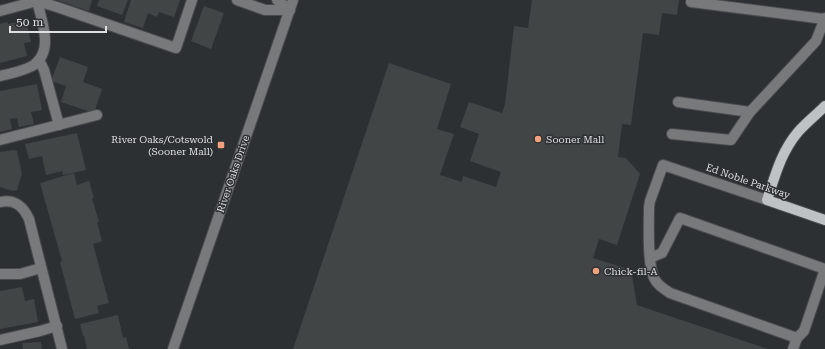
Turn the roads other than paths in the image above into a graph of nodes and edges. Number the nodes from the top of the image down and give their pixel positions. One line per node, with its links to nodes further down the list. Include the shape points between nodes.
1 (192, 0): 4 (street, via 176,48)
2 (237, 0): 6 (street, via 265,10)
3 (277, 0): 6 (street)
4 (37, 1): 7 (street); 9 (street, via 46,42)
5 (691, 2): 8 (street)
6 (292, 5): 29 (street, River Oaks Drive)
7 (0, 11)
8 (825, 18): 13 (street, via 816,41)
9 (38, 60): 10 (street, via 31,66); 15 (street, via 44,70)
10 (0, 76)
11 (678, 102): 13 (street)
12 (825, 106): 18 (main road, via 787,147)
13 (750, 112): 16 (street, via 731,140)
14 (97, 115): 15 (street)
15 (59, 125): 17 (street)
16 (672, 134)
17 (0, 140)
18 (767, 200): 20 (main road, Ed Noble Parkway); 21 (street, Ed Noble Parkway, via 663,165 650,201)
19 (0, 202): 22 (street, via 12,202 24,209 29,219)
20 (825, 220)
21 (650, 258): 23 (street, via 662,253 680,218); 26 (street, via 654,278 670,293)
22 (41, 268): 24 (street, via 20,274); 25 (street)
23 (825, 269): 26 (street, via 804,331)
24 (0, 274)
25 (57, 326): 27 (street); 28 (street)
26 (797, 338): 30 (street)
27 (0, 340)
28 (62, 349)
29 (173, 349)
30 (793, 349)

